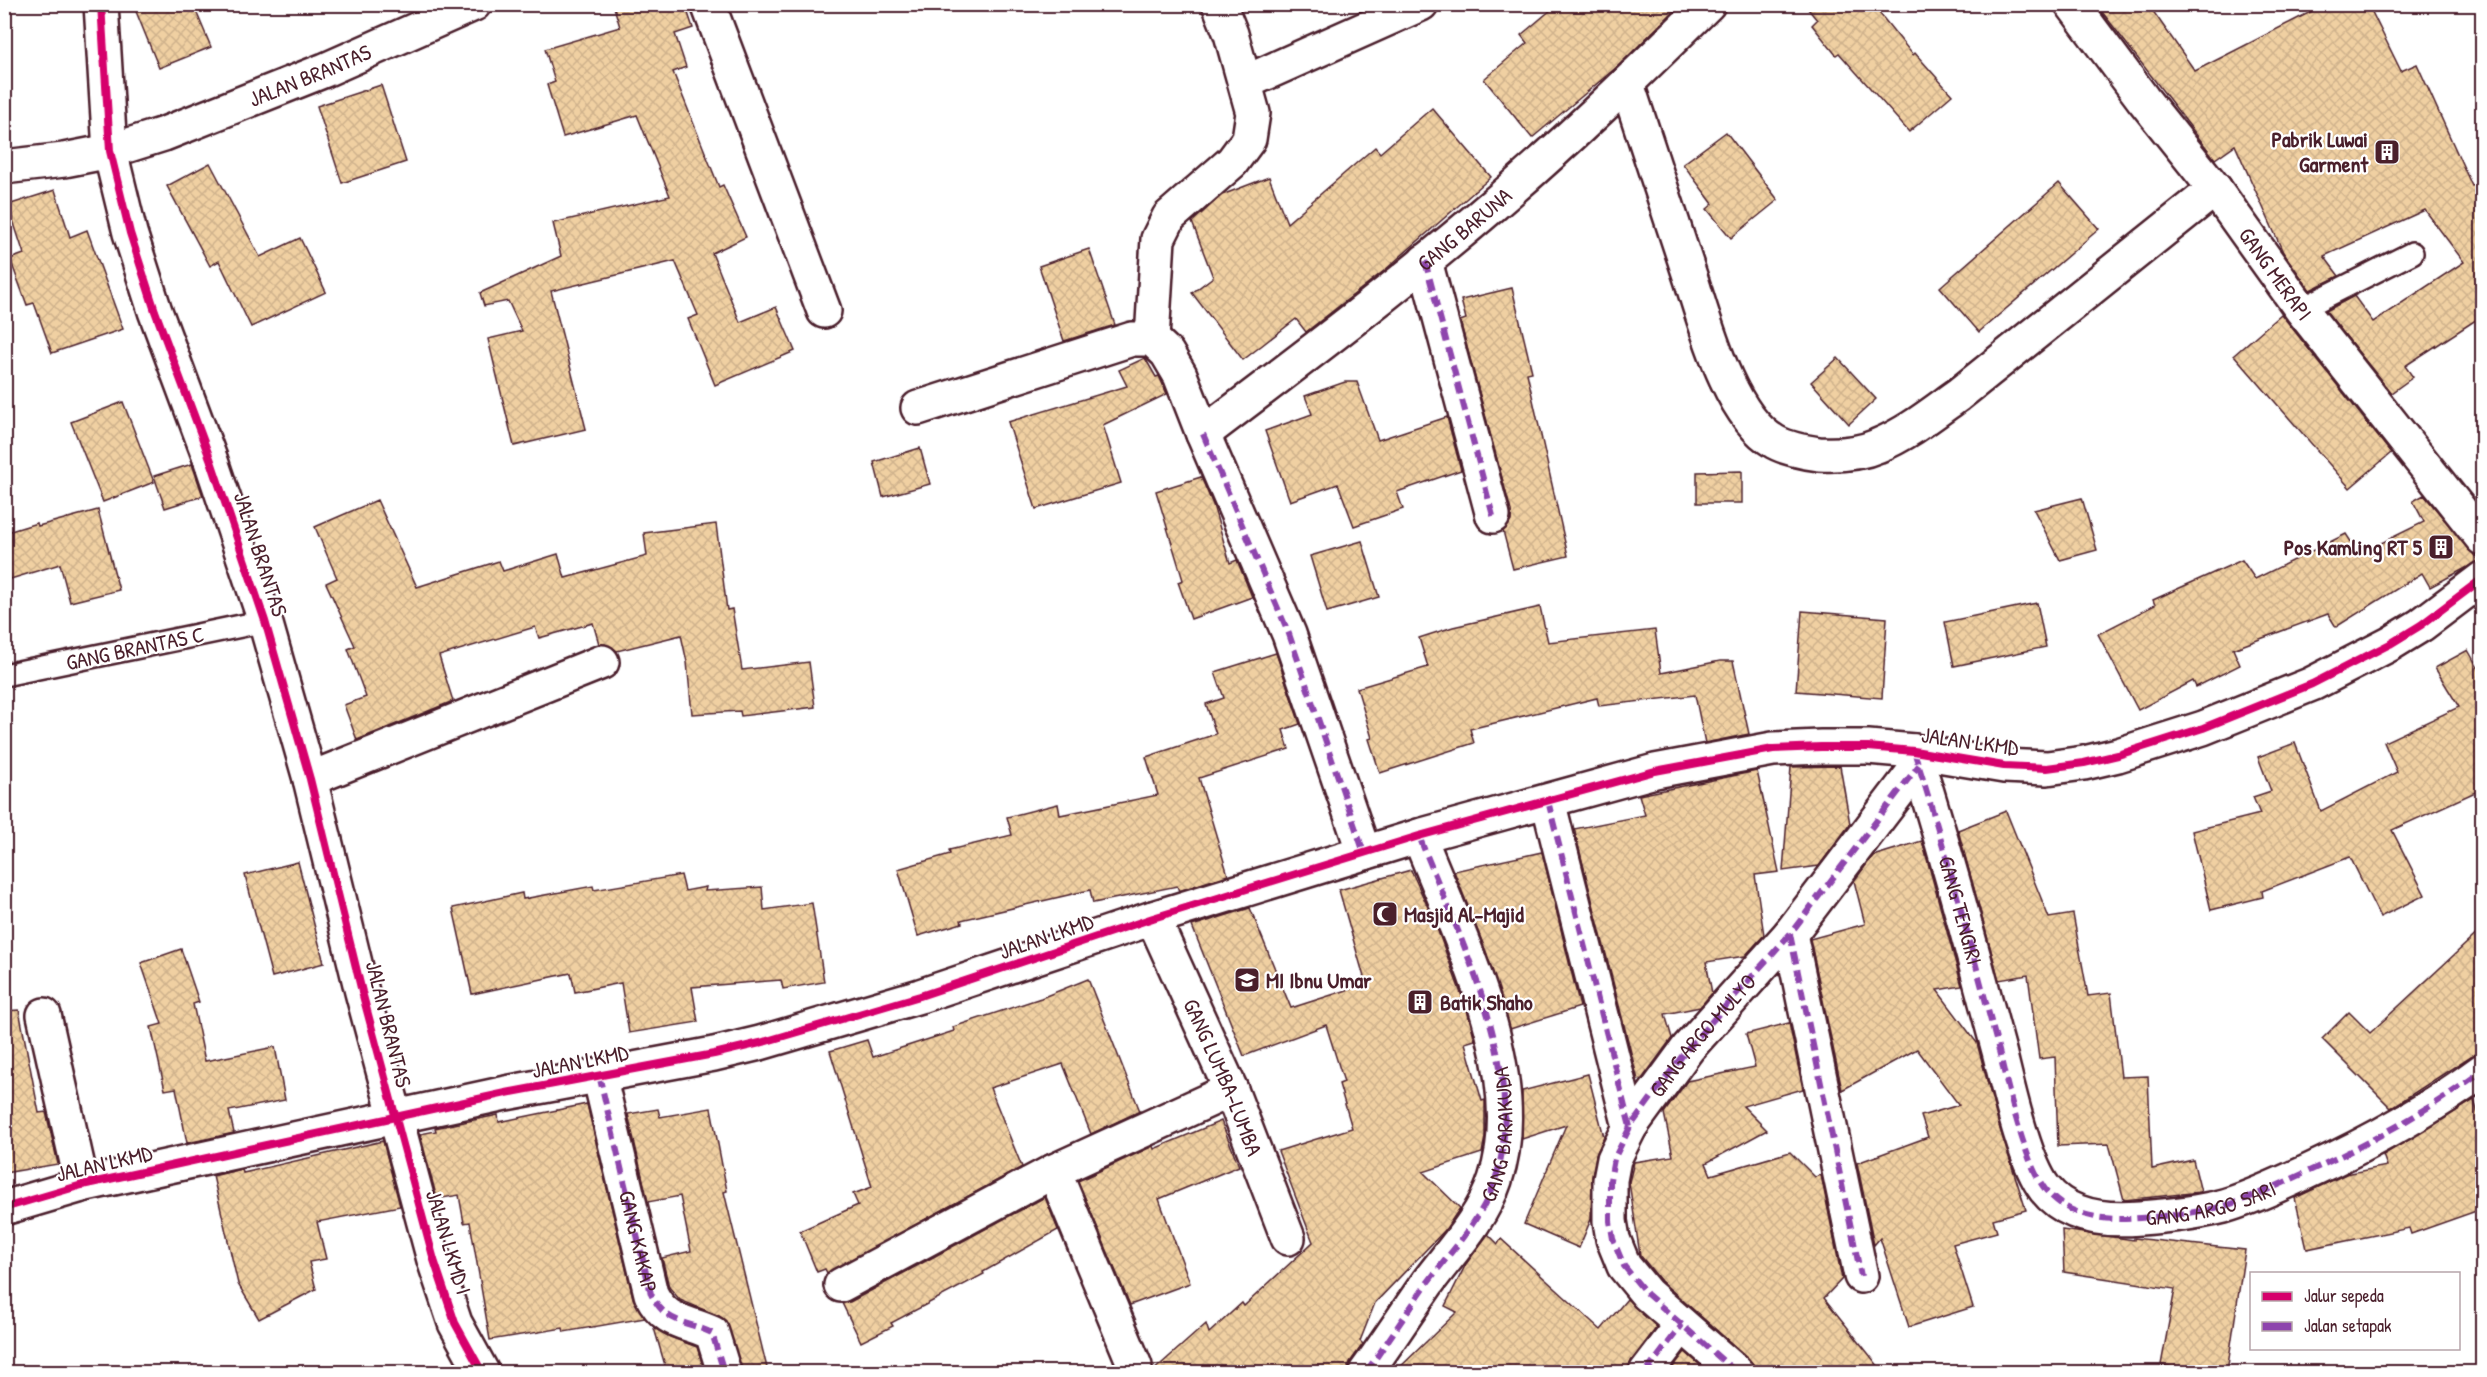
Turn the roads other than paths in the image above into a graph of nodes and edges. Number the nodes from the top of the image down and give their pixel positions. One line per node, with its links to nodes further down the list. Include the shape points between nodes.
1 (101, 4): 10 (street, JALAN BRANTAS)
2 (474, 4): 10 (street, JALAN BRANTAS, via 221,113)
3 (708, 4): 16 (street)
4 (1219, 4): 8 (street)
5 (1421, 4): 8 (street)
6 (1708, 4): 9 (street, GANG BARUNA)
7 (2072, 4): 12 (street, GANG MERAPI)
8 (1246, 82): 17 (street, via 1253,113 1249,139 1232,162 1169,217 1158,238)
9 (1627, 84): 12 (street, via 1713,348 1735,394 1764,434 1810,453 1855,453 1877,447 1922,420); 14 (street, GANG BARUNA)
10 (110, 151): 11 (street, JALAN BRANTAS); 23 (street, JALAN BRANTAS, via 137,256)
11 (4, 167)
12 (2215, 189): 15 (street, GANG MERAPI)
13 (2412, 253): 15 (lane)
14 (1425, 261): 19 (street, GANG BARUNA); 20 (street)
15 (2301, 309): 21 (street, GANG MERAPI)
16 (824, 311)
17 (1152, 339): 18 (street, via 1132,339); 19 (street, via 1167,353 1180,375)
18 (918, 408)
19 (1203, 434): 30 (street, via 1289,634)
20 (1493, 516)
21 (2482, 538)
22 (2482, 579): 26 (street, JALAN LKMD, via 2421,625 2351,665 2247,712 2149,747 2047,768)
23 (265, 621): 25 (lane, GANG BRANTAS C); 27 (street, JALAN BRANTAS)
24 (602, 662): 27 (street)
25 (4, 675)
26 (1917, 758): 28 (street, JALAN LKMD, via 1868,747 1773,749 1655,771); 32 (street, GANG ARGO MULYO); 34 (street, GANG TENGIRI)
27 (310, 779): 38 (street, JALAN BRANTAS)
28 (1548, 801): 29 (street, JALAN LKMD); 39 (street)
29 (1419, 836): 30 (street, JALAN LKMD); 50 (street, GANG BARAKUDA, via 1497,1047 1505,1117 1495,1181 1486,1200 1469,1230)
30 (1364, 853): 31 (street, JALAN LKMD)
31 (1154, 918): 36 (street, JALAN LKMD, via 813,1028 714,1054); 37 (street, GANG LUMBA-LUMBA)
32 (1790, 934): 39 (street, GANG ARGO MULYO, via 1688,1048); 44 (street)
33 (44, 1015): 41 (street)
34 (2004, 1070): 35 (street, GANG ARGO SARI, via 2021,1132 2041,1183 2065,1207 2107,1219 2178,1215 2225,1206 2280,1184 2388,1131)
35 (2482, 1071)
36 (599, 1075): 38 (street, JALAN LKMD); 49 (street, GANG KAKAP, via 651,1294 659,1309 676,1322 711,1333)
37 (1231, 1090): 40 (street); 43 (street, GANG LUMBA-LUMBA)
38 (395, 1117): 41 (street, JALAN LKMD); 48 (street, JALAN LKMD I, via 455,1323)
39 (1630, 1127): 46 (street, GANG ARGO MULYO, via 1614,1159 1610,1180 1613,1239 1624,1266 1636,1281)
40 (1054, 1171): 45 (street); 47 (street)
41 (82, 1185): 42 (street, JALAN LKMD)
42 (4, 1208)
43 (1288, 1238)
44 (1861, 1276)
45 (841, 1285)
46 (1682, 1325): 51 (street); 52 (street, GANG ARGO MULYO)
47 (1136, 1366)
48 (482, 1372)
49 (724, 1372)
50 (1366, 1372)
51 (1646, 1372)
52 (1736, 1372)

